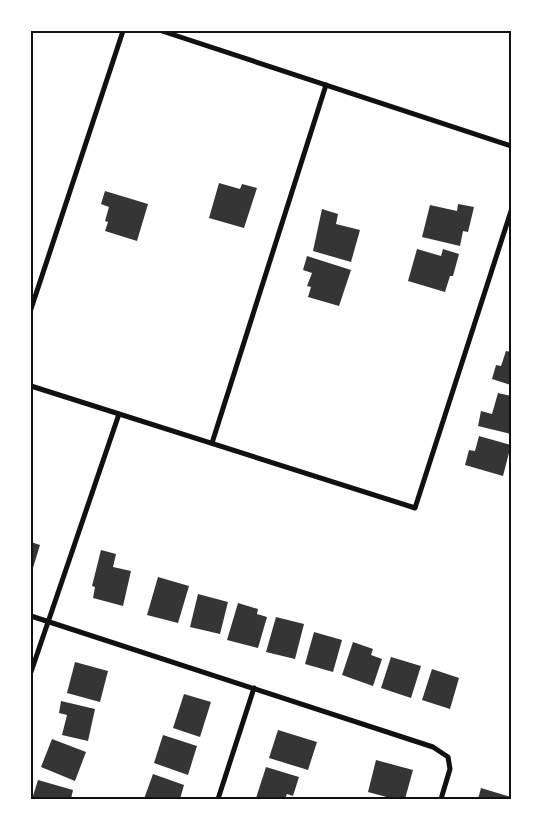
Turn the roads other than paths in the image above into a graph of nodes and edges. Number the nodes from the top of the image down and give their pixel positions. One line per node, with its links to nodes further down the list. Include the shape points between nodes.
1 (123, 31): 6 (street)
2 (162, 31): 3 (street)
3 (326, 85): 4 (street); 9 (street)
4 (511, 146)
5 (511, 211): 9 (street, via 415,508)
6 (31, 309)
7 (31, 386): 8 (street)
8 (119, 414): 9 (street); 11 (street)
9 (212, 443)
10 (31, 616): 11 (street)
11 (48, 621): 12 (street); 13 (street)
12 (31, 672)
13 (254, 688): 14 (street); 15 (street, via 433,747 448,756 450,769)
14 (218, 799)
15 (440, 799)

